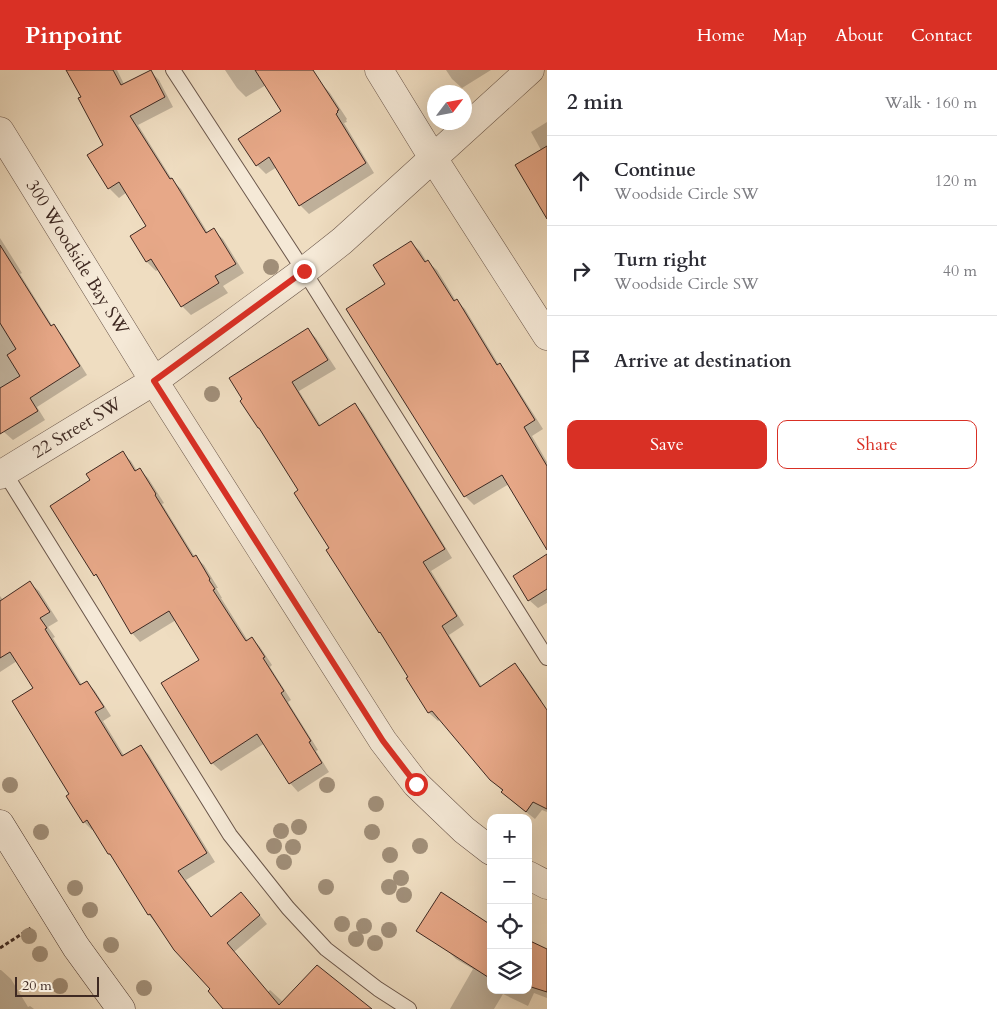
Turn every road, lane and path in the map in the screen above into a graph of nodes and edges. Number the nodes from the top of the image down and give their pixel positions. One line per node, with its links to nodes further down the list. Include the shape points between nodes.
1 (174, 70): 6 (lane)
2 (379, 70): 5 (street)
3 (530, 70): 5 (street, 22 Street SW)
4 (0, 131): 8 (street, 300 Woodside Bay SW)
5 (433, 158): 6 (street, 22 Street SW); 7 (street)
6 (304, 271): 8 (street, 22 Street SW); 10 (lane)
7 (547, 336)
8 (154, 381): 9 (street, 22 Street SW); 12 (street, 300 Woodside Bay SW, via 383,741 416,784)
9 (1, 471): 18 (lane, via 230,834 288,908 326,949)
10 (547, 658)
11 (0, 824): 15 (street)
12 (487, 848)
13 (532, 877): 14 (street)
14 (547, 885)
15 (56, 913): 16 (path); 17 (street, via 76,947)
16 (0, 948)
17 (121, 1009)
18 (409, 1009)

